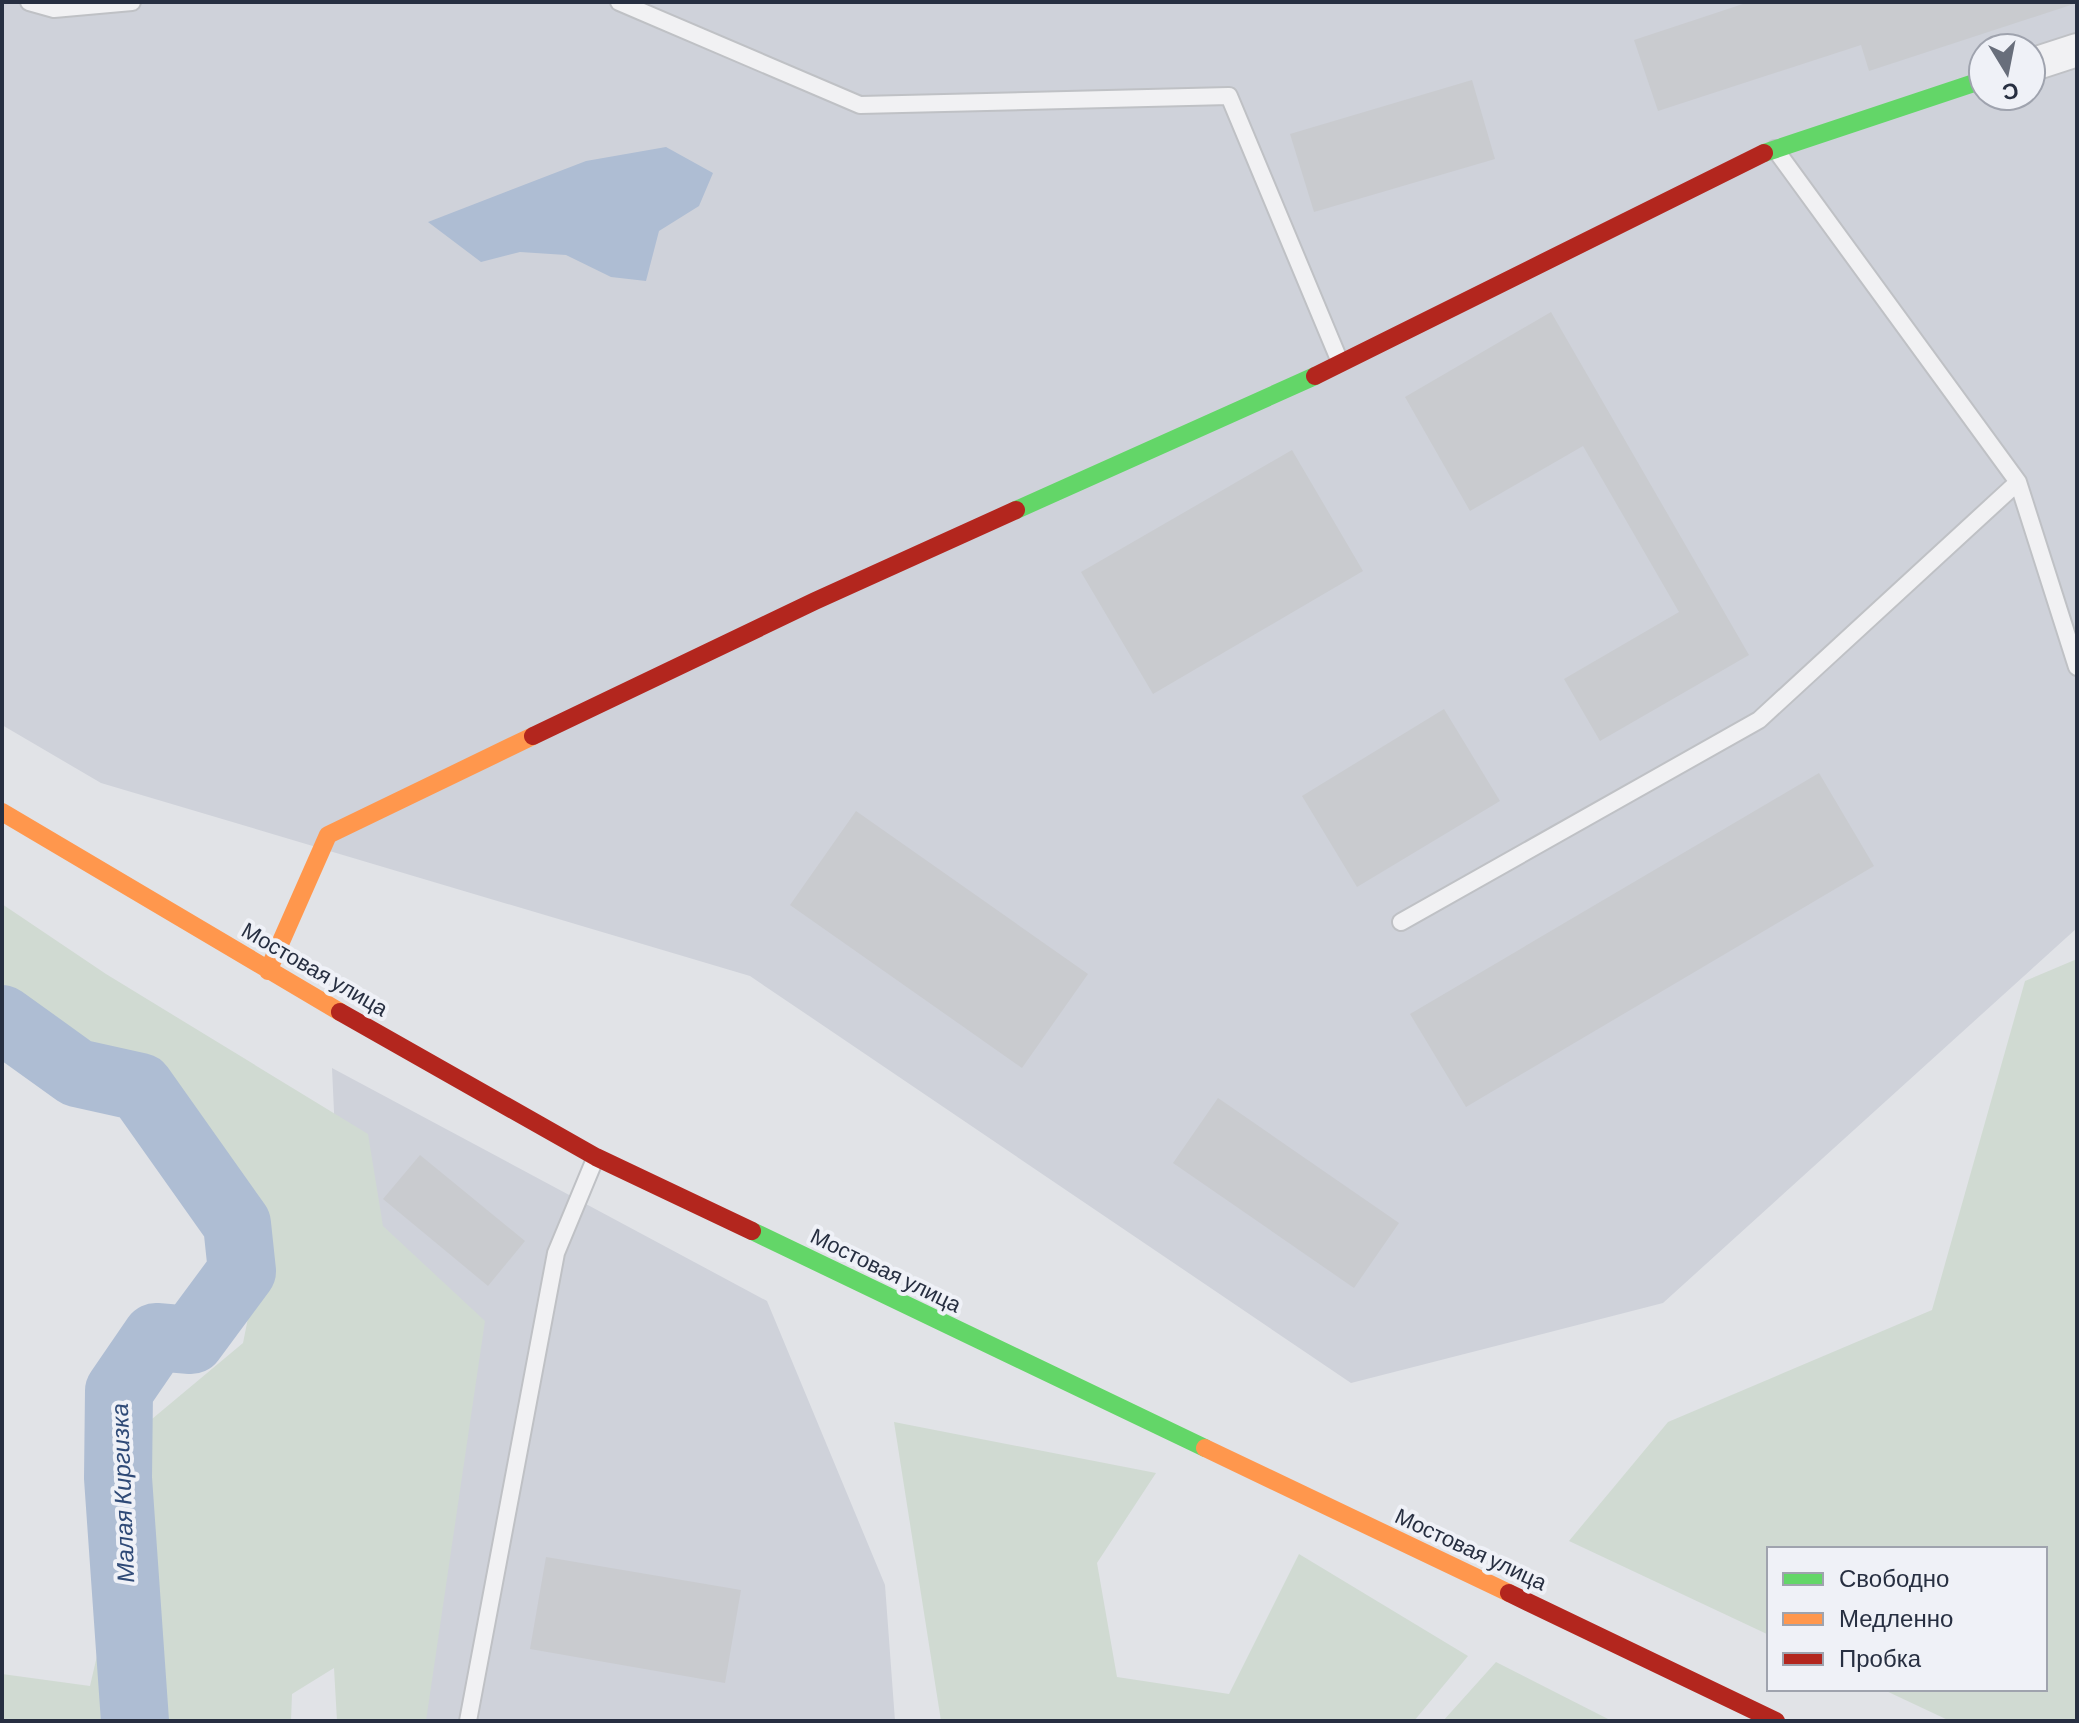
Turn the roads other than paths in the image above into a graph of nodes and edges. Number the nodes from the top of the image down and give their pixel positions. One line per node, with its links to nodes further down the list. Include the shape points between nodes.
1 (29, 2): 2 (lane, via 54,9)
2 (132, 2)
3 (619, 2): 8 (lane, via 860,105 1229,96)
4 (2077, 50): 5 (street)
5 (2047, 60)
6 (1967, 85): 7 (street)
7 (1774, 148): 8 (street); 9 (lane)
8 (1341, 364): 13 (street, via 815,601 328,835)
9 (2018, 482): 10 (lane); 12 (lane, via 1759,720)
10 (2077, 667)
11 (2, 812): 13 (street, Мостовая улица)
12 (1401, 922)
13 (268, 971): 14 (street, Мостовая улица)
14 (596, 1157): 15 (lane, via 556,1253); 16 (street, Мостовая улица)
15 (468, 1721)
16 (1776, 1721)

